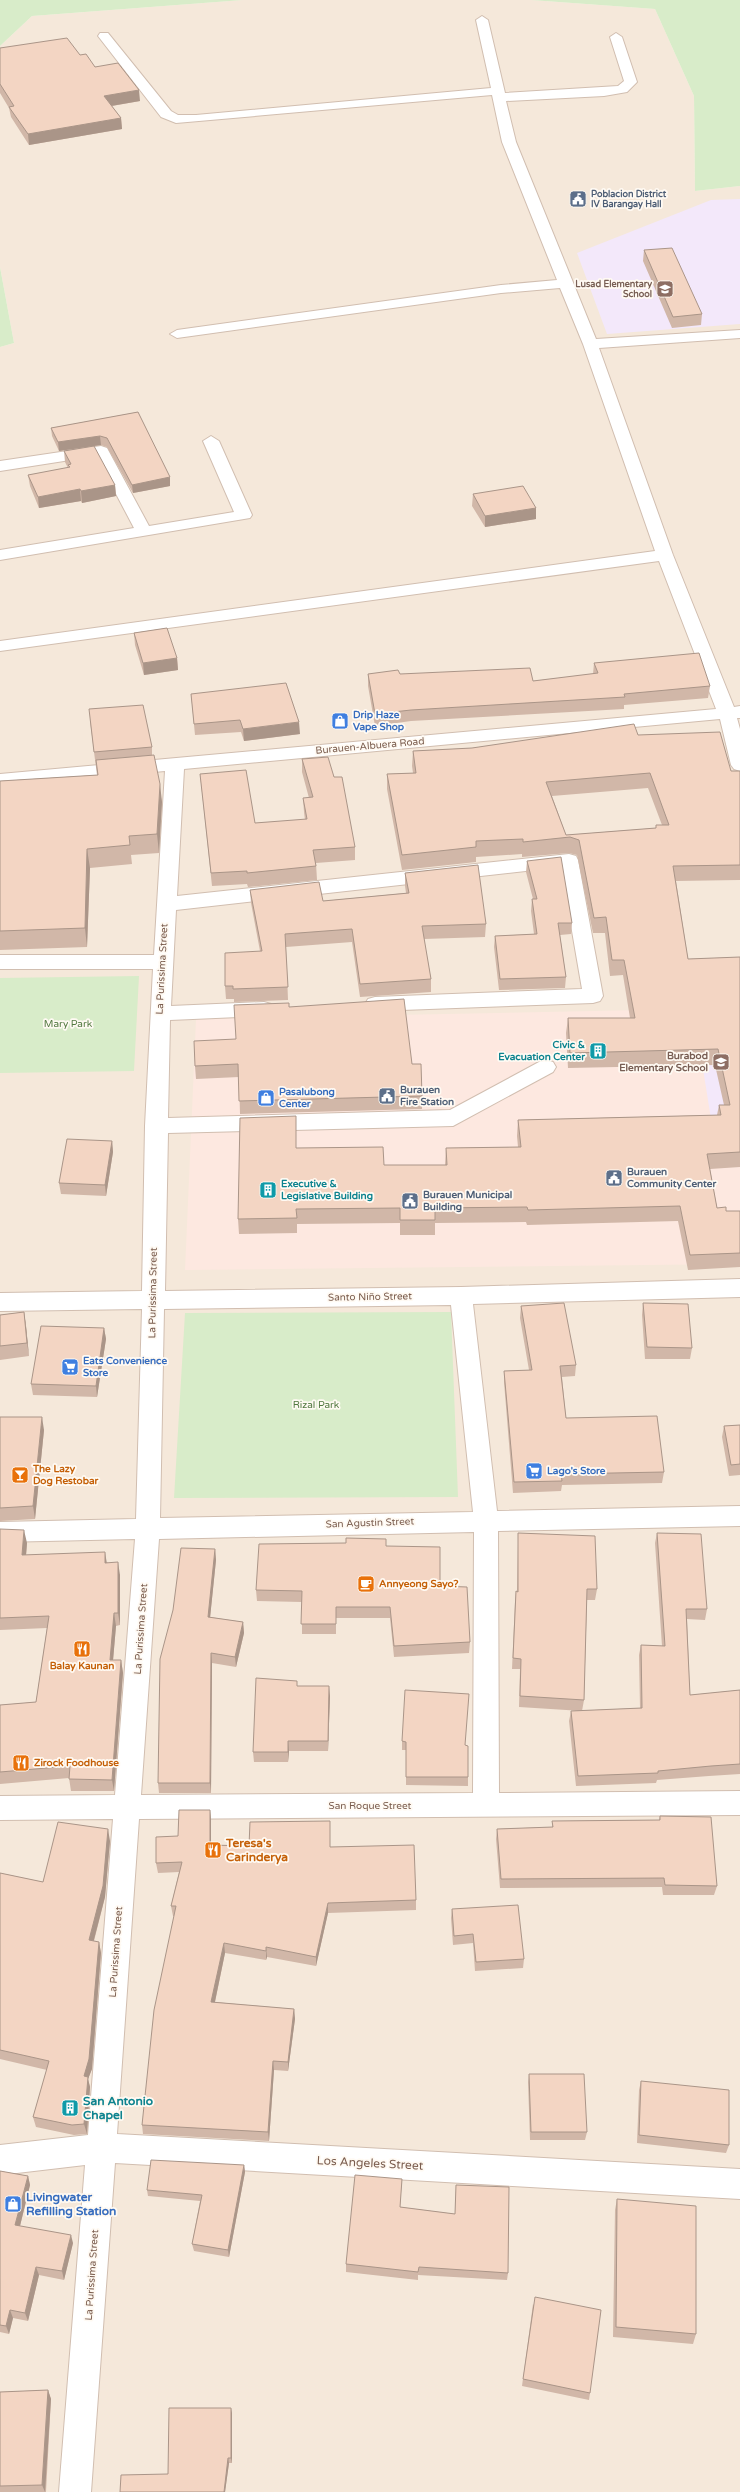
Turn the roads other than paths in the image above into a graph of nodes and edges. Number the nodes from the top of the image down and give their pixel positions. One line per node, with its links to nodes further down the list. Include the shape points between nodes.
1 (482, 20): 4 (street)
2 (104, 36): 4 (street, via 166,114 176,119 196,120 345,104)
3 (616, 37): 4 (street, via 631,82 622,89 604,92)
4 (499, 94): 5 (street, via 509,142)
5 (566, 283): 6 (street); 8 (street)
6 (177, 334)
7 (740, 334): 8 (street)
8 (590, 344): 13 (street)
9 (211, 441): 11 (street, via 244,515)
10 (0, 466): 11 (street, via 101,451)
11 (144, 532): 12 (street)
12 (0, 555)
13 (665, 555): 14 (street); 15 (street)
14 (0, 646)
15 (734, 712): 16 (street, Burauen-Albuera Road); 17 (street)
16 (175, 764): 18 (street, Burauen-Albuera Road); 19 (street, La Purissima Street)
17 (740, 765)
18 (0, 780)
19 (167, 904): 21 (street, La Purissima Street); 22 (street, via 569,860 593,996)
20 (0, 962): 21 (street)
21 (162, 962): 24 (street, La Purissima Street)
22 (356, 1005)
23 (286, 1008): 24 (street)
24 (160, 1013): 26 (street, La Purissima Street)
25 (546, 1067): 26 (street, via 453,1118)
26 (156, 1126): 29 (street, La Purissima Street)
27 (740, 1288): 28 (street, Santo Niño Street)
28 (461, 1296): 29 (street, Santo Niño Street); 32 (street)
29 (154, 1299): 30 (street, Santo Niño Street); 33 (street, La Purissima Street)
30 (0, 1302)
31 (740, 1516): 32 (street, San Agustin Street)
32 (486, 1520): 33 (street, San Agustin Street); 36 (street)
33 (148, 1529): 34 (street, San Agustin Street); 38 (street, La Purissima Street)
34 (0, 1532)
35 (740, 1803): 36 (street, San Roque Street)
36 (486, 1806): 38 (street, San Roque Street)
37 (0, 1808): 38 (street, San Roque Street)
38 (127, 1808): 39 (street, La Purissima Street)
39 (102, 2148): 40 (street, Los Angeles Street); 41 (street, Los Angeles Street); 42 (street, La Purissima Street)
40 (0, 2160)
41 (740, 2184)
42 (75, 2492)

